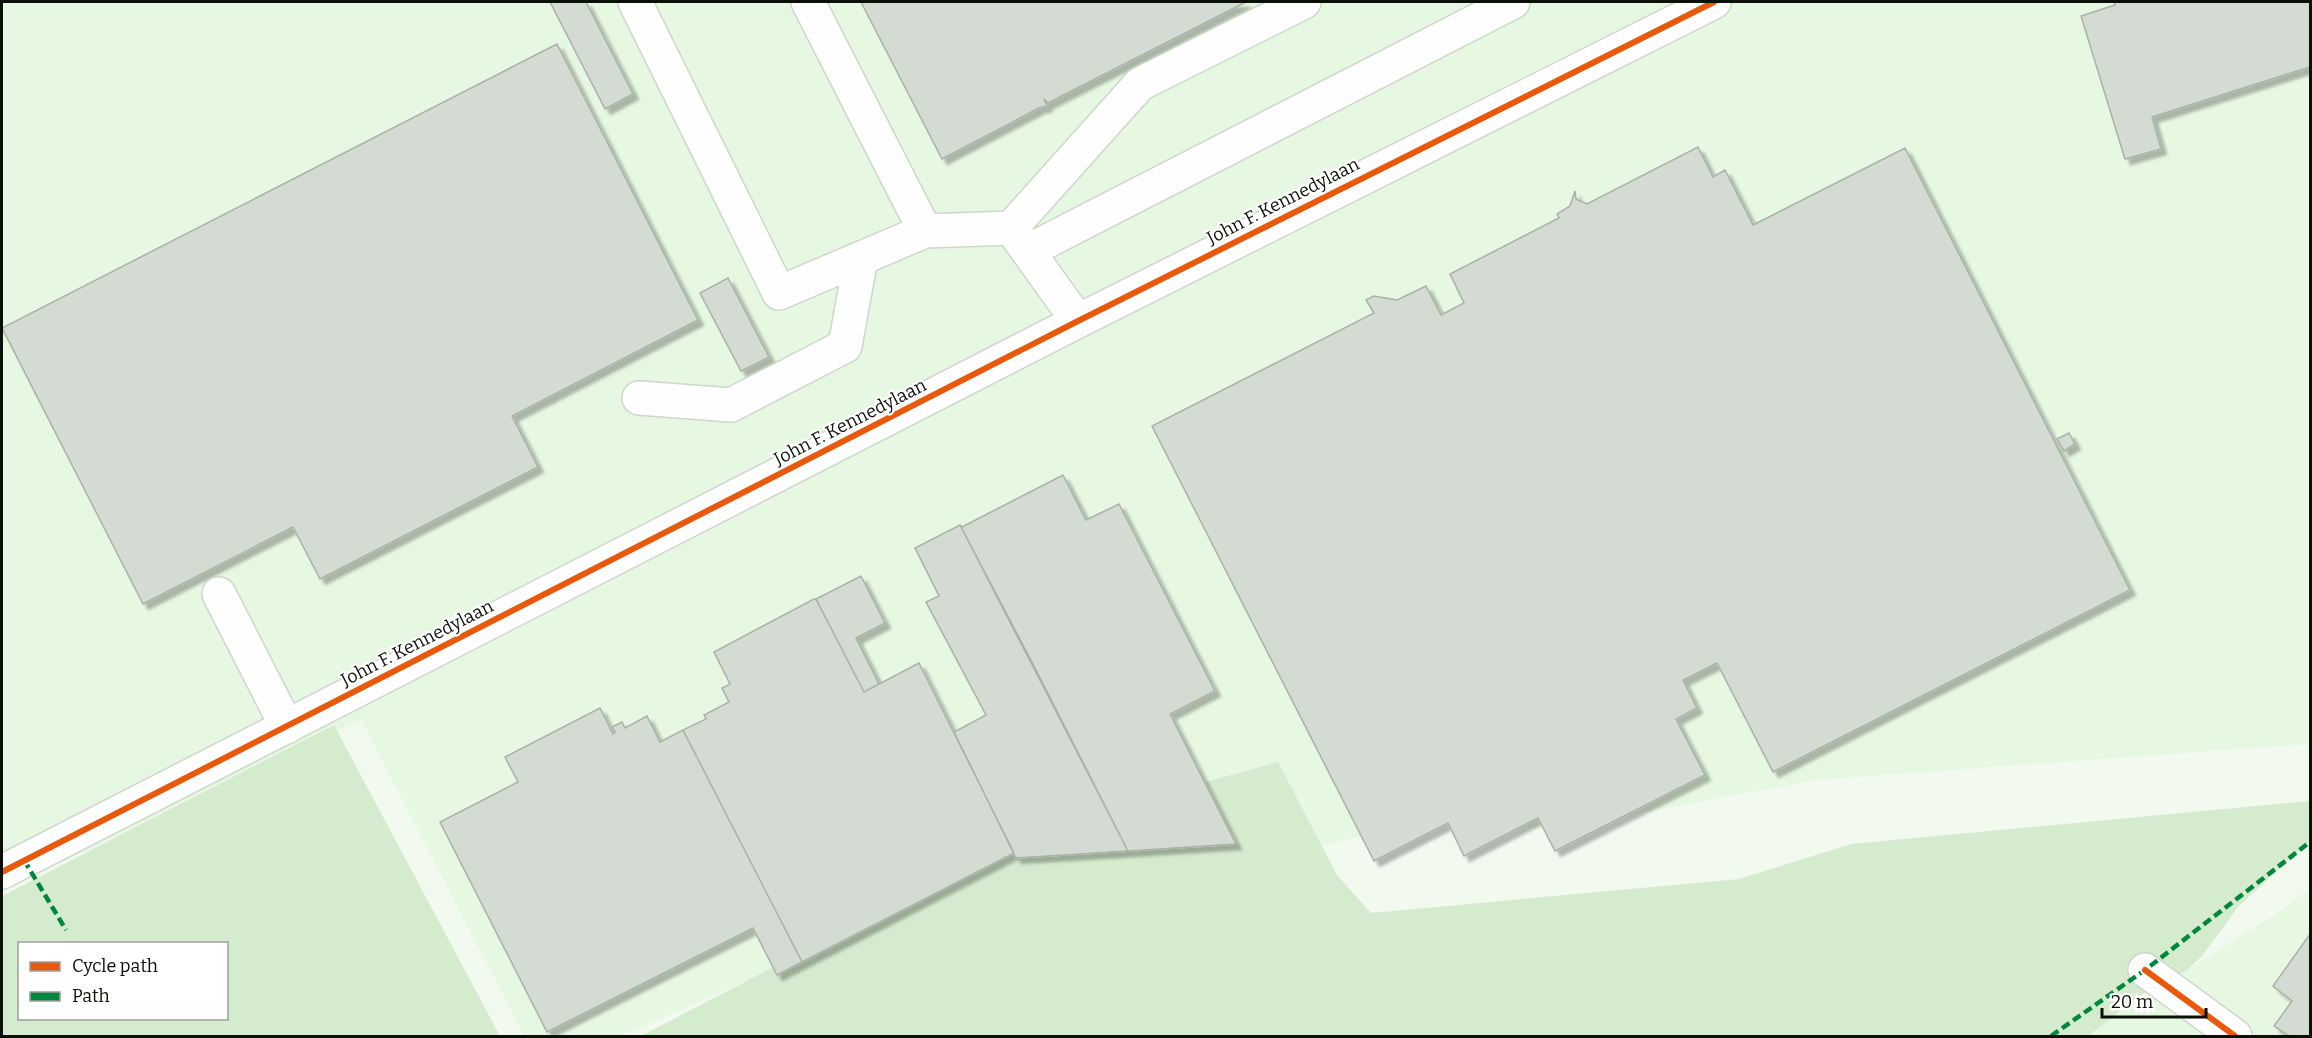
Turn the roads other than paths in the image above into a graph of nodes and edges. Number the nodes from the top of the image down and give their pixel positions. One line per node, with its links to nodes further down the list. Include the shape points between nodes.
1 (635, 2): 8 (street, via 779,293)
2 (808, 2): 6 (street)
3 (1304, 2): 7 (street, via 1140,84)
4 (1513, 2): 7 (street)
5 (1714, 2): 9 (street, John F. Kennedylaan)
6 (925, 231): 7 (street); 8 (street)
7 (1020, 240): 9 (street)
8 (861, 258): 10 (street, via 845,345 731,405)
9 (1078, 321): 12 (street, John F. Kennedylaan)
10 (639, 398)
11 (219, 594): 12 (street)
12 (287, 727): 13 (street, John F. Kennedylaan)
13 (2, 872)
14 (2145, 970): 15 (street)
15 (2235, 1036)

